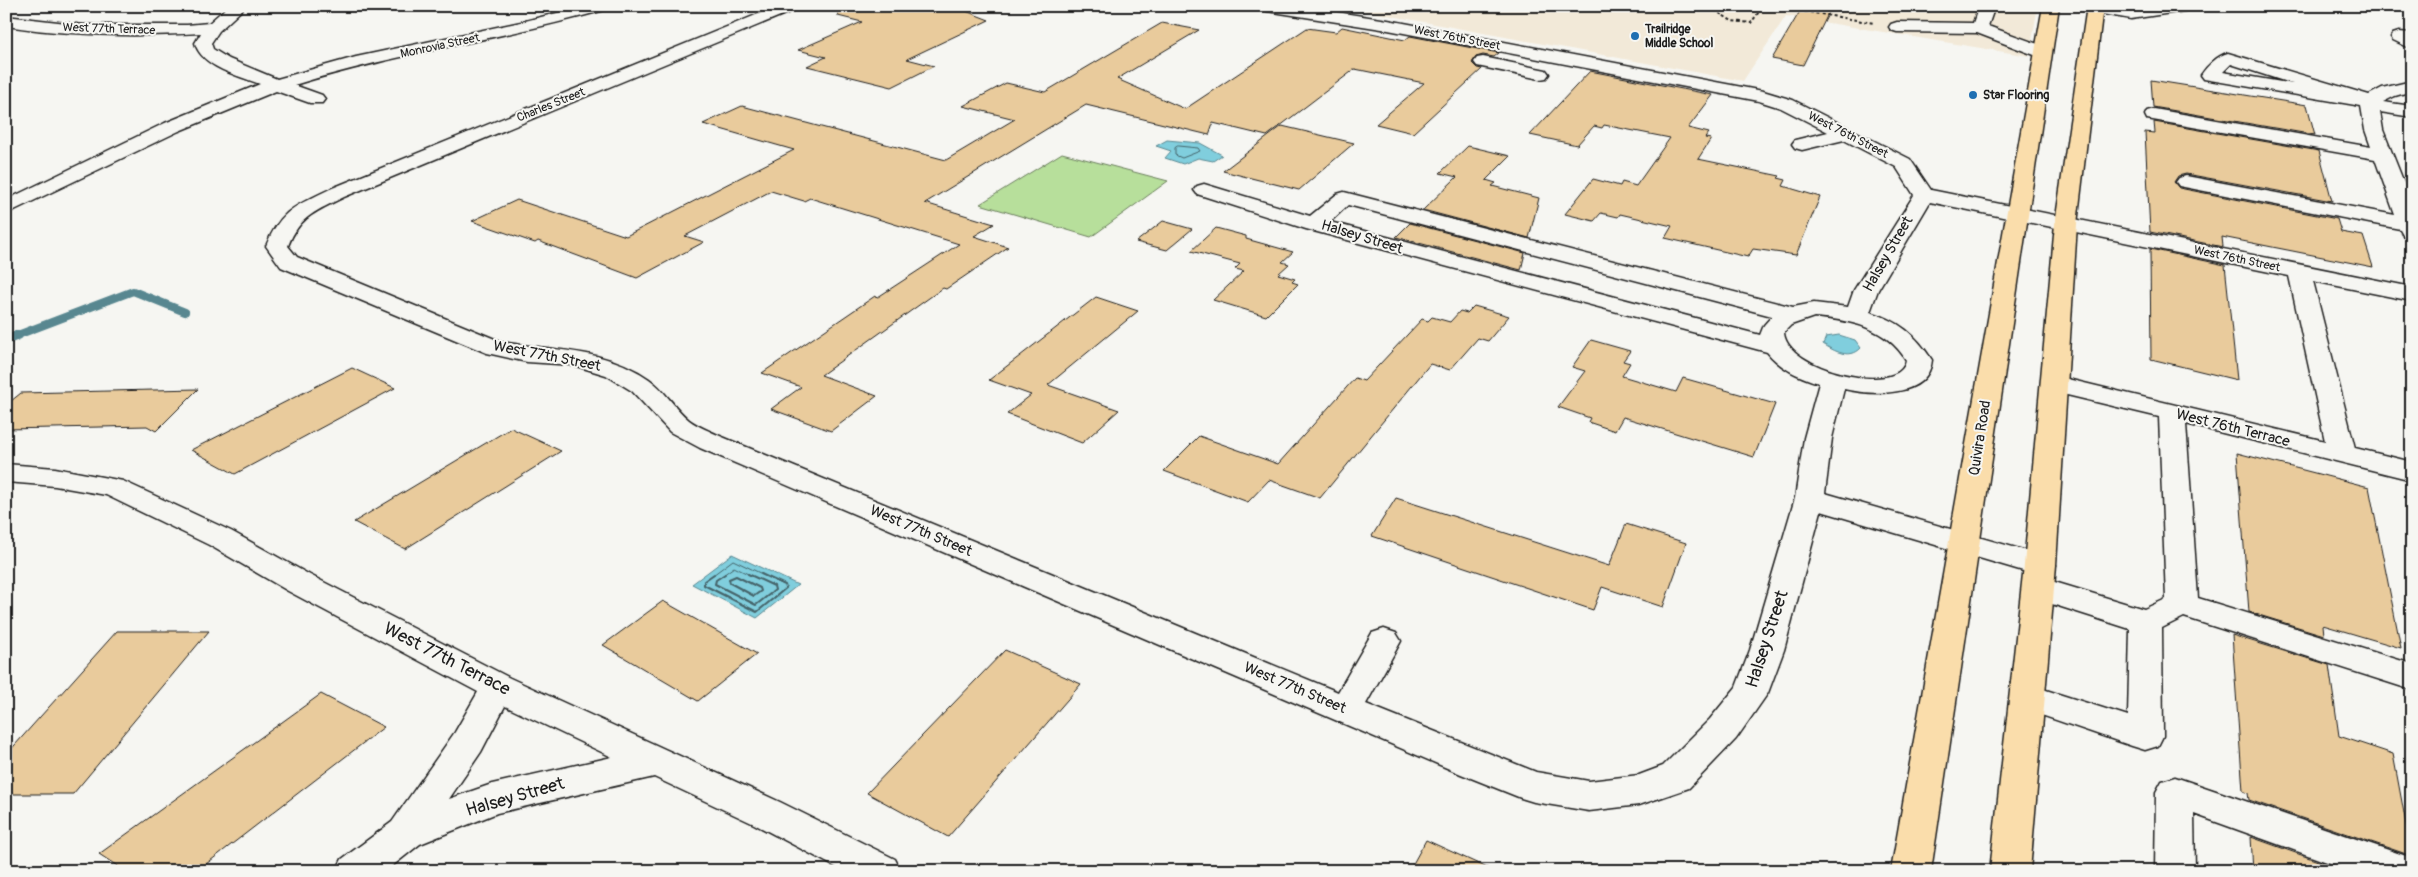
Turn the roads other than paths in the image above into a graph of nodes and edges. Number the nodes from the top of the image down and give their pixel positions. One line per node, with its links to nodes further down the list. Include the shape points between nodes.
1 (238, 6): 11 (street)
2 (603, 6): 18 (street, Monrovia Street)
3 (792, 6): 31 (street, Charles Street)
4 (1267, 6): 24 (street, West 76th Street, via 1388,25 1763,96 1787,104)
5 (1987, 6): 12 (street)
6 (2051, 6): 15 (main road, Quivira Road)
7 (2185, 6): 8 (street, via 2131,14)
8 (2095, 7): 35 (main road)
9 (6, 22): 11 (street, West 77th Terrace, via 80,30)
10 (1897, 26): 12 (street)
11 (213, 28): 18 (street, via 203,43 206,52)
12 (1979, 28): 15 (street)
13 (2412, 38): 14 (street, via 2399,37)
14 (2412, 44)
15 (2043, 52): 33 (main road, Quivira Road)
16 (1462, 58): 17 (street)
17 (1540, 74)
18 (276, 85): 20 (street); 32 (street, Monrovia Street, via 200,113)
19 (2411, 86): 21 (street, via 2392,91)
20 (316, 99)
21 (2371, 104): 21 (street, via 2228,58 2210,75 2315,93); 22 (street); 26 (street, via 2374,130)
22 (2412, 112)
23 (2154, 115): 26 (street)
24 (1847, 134): 25 (street); 30 (street, West 76th Street, via 1903,163)
25 (1802, 144)
26 (2385, 155): 28 (street)
27 (2186, 182): 36 (street)
28 (2403, 183): 36 (street)
29 (1204, 190): 34 (street)
30 (1924, 195): 33 (street, West 76th Street); 40 (street, Halsey Street, via 1866,290)
31 (311, 206): 57 (street, West 77th Street, via 284,226 277,246 289,262 496,348 574,358 615,370 641,385 680,426 710,442)
32 (6, 208)
33 (2015, 214): 35 (street, West 76th Street); 49 (main road, Quivira Road)
34 (1314, 224): 39 (street, Halsey Street, via 1344,198); 41 (street, Halsey Street)
35 (2066, 224): 37 (street, West 76th Street); 43 (main road)
36 (2410, 227)
37 (2299, 271): 38 (street, West 76th Street); 45 (street)
38 (2412, 294)
39 (1791, 314): 40 (street, via 1814,310); 41 (street, via 1773,326 1771,336)
40 (1857, 316): 42 (street, via 1893,331 1913,347 1920,360 1916,372 1904,380 1885,385)
41 (1775, 347): 42 (street, via 1801,368)
42 (1833, 380): 48 (street, Halsey Street, via 1818,438)
43 (2054, 384): 44 (street, West 76th Terrace); 50 (main road)
44 (2172, 412): 45 (street, West 76th Terrace); 51 (street)
45 (2342, 454): 46 (street, West 76th Terrace)
46 (2412, 472)
47 (6, 474): 55 (street, West 77th Terrace, via 55,477 113,488 220,538 299,584)
48 (1810, 498): 49 (street); 59 (street, Halsey Street, via 1767,650 1750,693 1723,729 1676,777)
49 (1964, 543): 50 (street); 63 (main road, Quivira Road)
50 (2039, 576): 52 (street); 56 (main road)
51 (2182, 605): 52 (street); 54 (street)
52 (2146, 622): 56 (street, via 2146,736)
53 (1384, 641): 57 (street)
54 (2412, 677)
55 (498, 687): 58 (street, West 77th Terrace); 60 (street, via 468,742)
56 (2027, 697): 64 (main road)
57 (1345, 710): 59 (street, West 77th Street, via 1534,787 1589,796)
58 (658, 761): 60 (street, Halsey Street, via 492,799); 62 (street, West 77th Terrace)
59 (1639, 790)
60 (406, 833): 61 (street, Halsey Street)
61 (356, 871)
62 (881, 871)
63 (1911, 871)
64 (2010, 871)
65 (2175, 871): 66 (street, via 2175,792)
66 (2401, 871)

